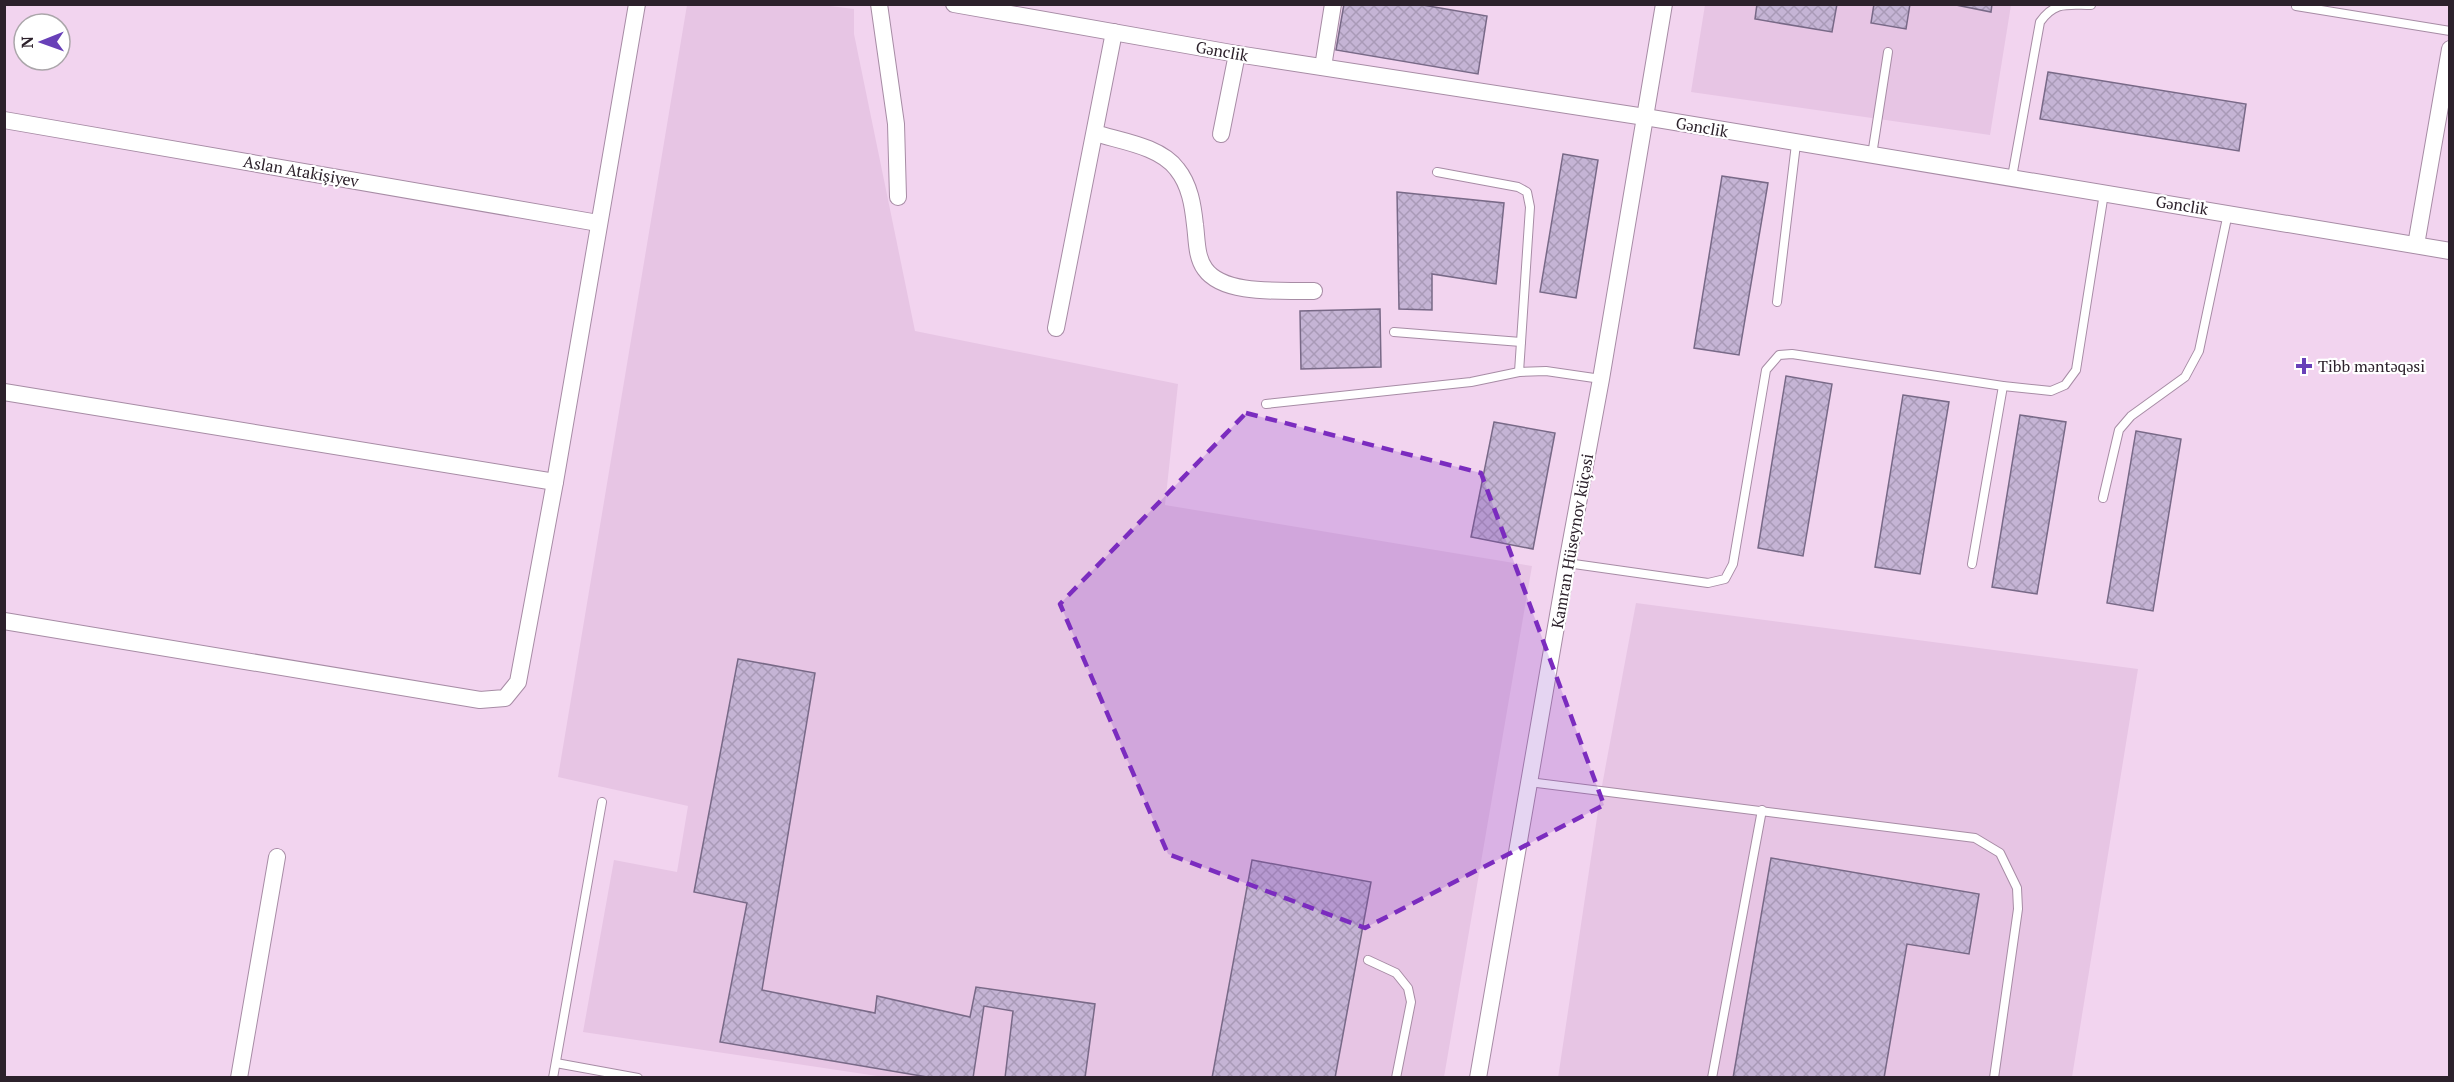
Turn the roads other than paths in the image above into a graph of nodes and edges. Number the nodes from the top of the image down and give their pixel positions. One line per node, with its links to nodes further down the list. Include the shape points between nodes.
1 (637, 4): 25 (street)
2 (879, 4): 23 (street, via 896,124)
3 (954, 4): 9 (street, Gənclik)
4 (1333, 4): 13 (street)
5 (1664, 4): 14 (street, Kamran Hüseynov küçəsi)
6 (2091, 5): 21 (lane, via 2057,6 2048,10 2040,22)
7 (2296, 6): 8 (lane)
8 (2450, 31)
9 (1114, 32): 12 (street, Gənclik); 16 (street)
10 (2450, 49): 26 (street)
11 (1888, 52): 19 (lane)
12 (1237, 54): 13 (street, Gənclik); 17 (street)
13 (1323, 67): 14 (street, Gənclik)
14 (1645, 117): 18 (street, Gənclik); 34 (street, Kamran Hüseynov küçəsi)
15 (4, 120): 25 (street, Aslan Atakişiyev)
16 (1095, 133): 28 (street, via 1154,151 1177,167 1194,211 1198,252 1204,269 1216,280 1261,290); 30 (street)
17 (1221, 134)
18 (1796, 144): 19 (street, Gənclik); 29 (lane)
19 (1872, 155): 21 (street, Gənclik)
20 (1437, 172): 32 (lane, via 1527,192 1530,207)
21 (2012, 177): 22 (street, Gənclik)
22 (2104, 192): 24 (street, Gənclik); 35 (lane, via 2076,370 2065,385 2051,391)
23 (898, 197)
24 (2228, 213): 26 (street, Gənclik); 39 (lane, via 2199,351 2185,377 2119,429)
25 (598, 222): 38 (street)
26 (2416, 245): 27 (street, Gənclik)
27 (2450, 251)
28 (1314, 291)
29 (1777, 302)
30 (1056, 328)
31 (1394, 332): 32 (lane)
32 (1521, 342): 33 (lane)
33 (1519, 372): 34 (lane, via 1546,370); 37 (lane, via 1471,382)
34 (1601, 379): 40 (street, Kamran Hüseynov küçəsi)
35 (2003, 386): 40 (lane, via 1779,355 1766,370 1733,564 1725,579 1707,583); 41 (lane)
36 (4, 392): 38 (street)
37 (1266, 404)
38 (555, 482): 42 (street, via 518,682 505,698 480,700)
39 (2103, 498)
40 (1567, 563): 43 (street, Kamran Hüseynov küçəsi)
41 (1972, 564)
42 (4, 621)
43 (1529, 782): 45 (lane); 53 (street, Kamran Hüseynov küçəsi)
44 (602, 802): 48 (lane)
45 (1762, 810): 54 (lane); 55 (lane, via 1975,838 2000,853 2018,888 2018,909)
46 (278, 857): 49 (street)
47 (1368, 960): 52 (lane, via 1396,973 1408,988 1411,1002)
48 (556, 1063): 50 (lane); 51 (lane)
49 (239, 1077)
50 (553, 1077)
51 (638, 1077)
52 (1396, 1077)
53 (1478, 1077)
54 (1712, 1077)
55 (1994, 1077)

